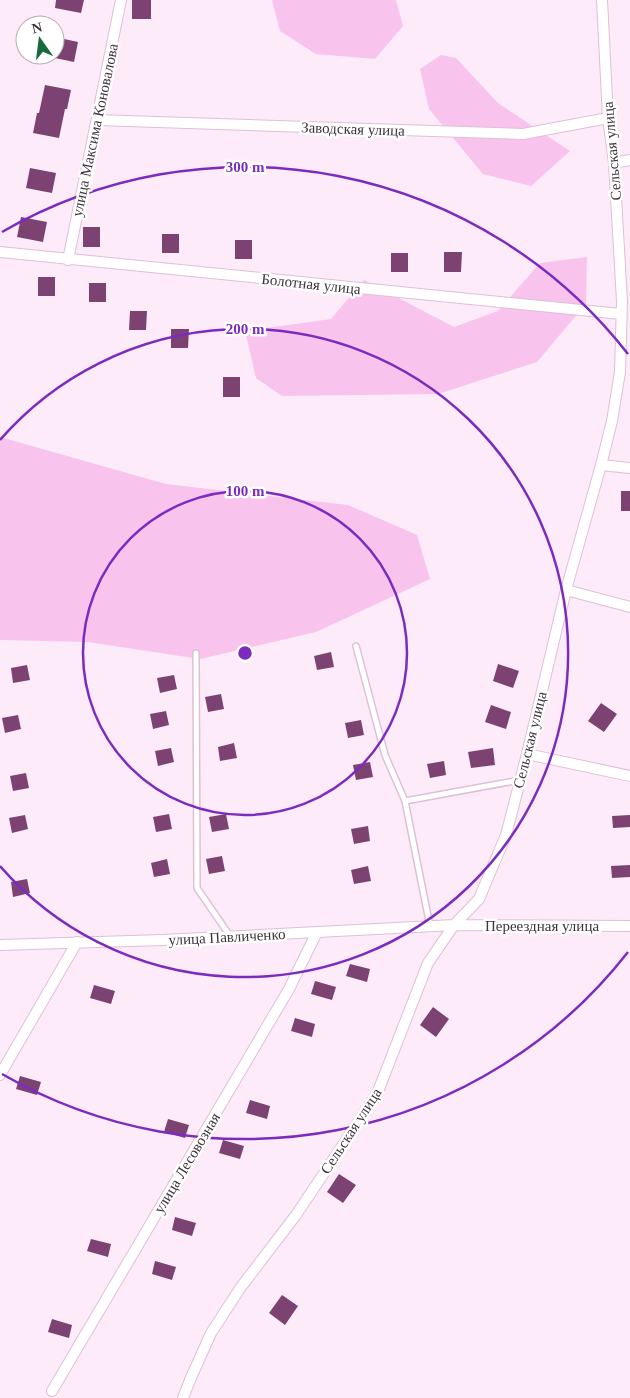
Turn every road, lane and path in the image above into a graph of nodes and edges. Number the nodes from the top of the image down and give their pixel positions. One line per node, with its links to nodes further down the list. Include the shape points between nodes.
1 (121, 0): 4 (street, улица Максима Коновалова)
2 (602, 0): 3 (street, Сельская улица)
3 (608, 118): 4 (street, Заводская улица, via 523,134); 6 (street, Сельская улица)
4 (97, 120): 8 (street, улица Максима Коновалова)
5 (630, 160): 6 (street)
6 (614, 163): 9 (street, Сельская улица)
7 (0, 252): 8 (street, Болотная улица)
8 (68, 260): 9 (street, Болотная улица)
9 (622, 314): 10 (street, Сельская улица, via 620,372)
10 (602, 465): 11 (street); 12 (street, Сельская улица)
11 (630, 468)
12 (566, 590): 13 (street); 16 (street, Сельская улица)
13 (630, 607)
14 (356, 646): 19 (lane, via 385,755)
15 (196, 653): 24 (lane, via 197,888)
16 (527, 754): 17 (street); 18 (street, Сельская улица)
17 (630, 776)
18 (520, 780): 19 (lane); 20 (street, Сельская улица, via 506,835 478,898)
19 (405, 801): 22 (lane)
20 (454, 926): 21 (street, Переездная улица); 22 (street, улица Павличенко); 29 (street, Сельская улица, via 428,963 377,1094 212,1332)
21 (630, 926)
22 (430, 927): 23 (street, улица Павличенко)
23 (317, 932): 24 (street, улица Павличенко); 28 (street, улица Лесовозная, via 290,989)
24 (230, 936): 25 (street, улица Павличенко)
25 (77, 942): 26 (street, улица Павличенко); 27 (street)
26 (0, 945)
27 (0, 1075)
28 (52, 1392)
29 (183, 1398)

